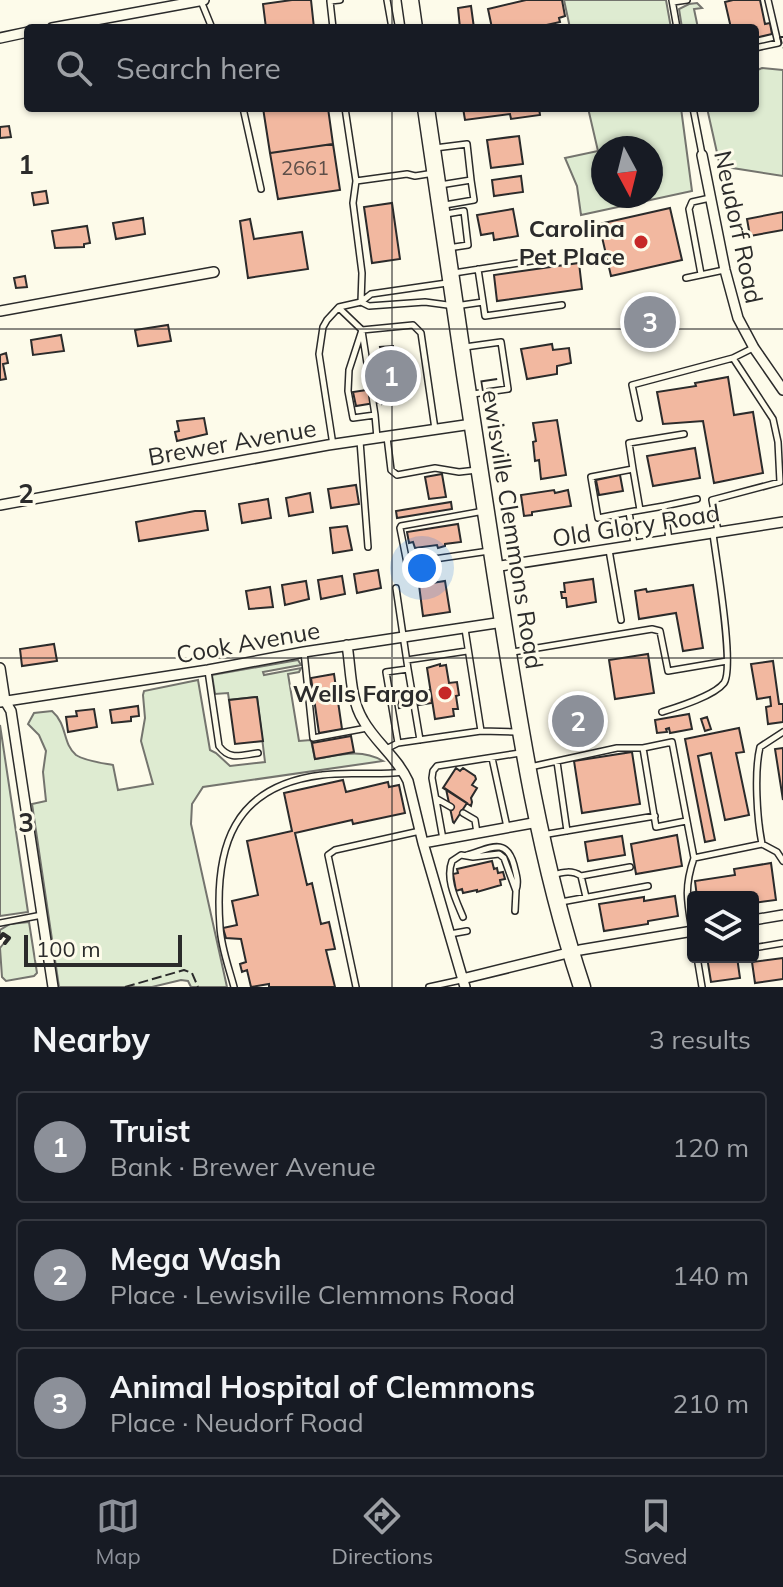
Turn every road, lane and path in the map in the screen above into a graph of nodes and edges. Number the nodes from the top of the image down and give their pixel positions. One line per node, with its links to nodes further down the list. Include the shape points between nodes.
1 (202, 0): 9 (street); 10 (lane)
2 (340, 0): 7 (lane)
3 (387, 0): 12 (lane)
4 (410, 0): 13 (main road)
5 (687, 0): 8 (lane)
6 (768, 0): 17 (lane, via 778,43)
7 (330, 1): 11 (lane)
8 (672, 1): 14 (lane)
9 (73, 24)
10 (211, 24)
11 (333, 24)
12 (391, 24)
13 (413, 24)
14 (676, 24)
15 (24, 33): 16 (street)
16 (0, 38)
17 (759, 47)
18 (244, 112): 27 (lane)
19 (346, 112): 26 (lane)
20 (427, 112): 22 (main road, Lewisville Clemmons Road)
21 (694, 112): 23 (lane, Neudorf Road)
22 (432, 149): 24 (main road, Lewisville Clemmons Road); 25 (lane, via 467,144)
23 (702, 155): 28 (street, Neudorf Road)
24 (436, 179): 25 (lane); 26 (lane, via 407,174); 29 (main road, Lewisville Clemmons Road)
25 (471, 180): 29 (lane, via 474,200)
26 (356, 181): 37 (lane)
27 (261, 189)
28 (710, 198): 32 (street, Neudorf Road); 34 (lane, via 692,202 689,209)
29 (441, 211): 35 (main road, Lewisville Clemmons Road)
30 (544, 259): 31 (lane)
31 (478, 269): 35 (lane); 38 (lane)
32 (725, 270): 34 (lane); 45 (street, Neudorf Road, via 738,318)
33 (214, 272): 42 (street)
34 (701, 274): 36 (lane)
35 (451, 278): 37 (lane, via 371,294); 40 (main road, Lewisville Clemmons Road)
36 (686, 278)
37 (361, 302): 40 (lane); 41 (lane)
38 (483, 302): 39 (lane, via 485,316); 40 (lane)
39 (562, 305)
40 (455, 306): 44 (main road, Lewisville Clemmons Road)
41 (339, 307): 43 (lane); 57 (lane, via 323,327 319,354)
42 (0, 311)
43 (362, 330): 49 (lane); 49 (lane, via 348,391 353,418); 52 (lane, via 413,325 421,333)
44 (461, 347): 48 (main road, Lewisville Clemmons Road); 48 (lane, via 501,342 508,389)
45 (754, 348): 46 (lane); 47 (street, Neudorf Road)
46 (733, 358): 50 (lane, via 632,385); 56 (lane, via 773,419)
47 (783, 390)
48 (468, 395): 51 (main road, Lewisville Clemmons Road)
49 (375, 415): 54 (lane)
50 (639, 418)
51 (472, 424): 52 (street, Brewer Avenue); 58 (main road, Lewisville Clemmons Road)
52 (435, 429): 54 (street, Brewer Avenue)
53 (684, 434): 59 (lane, via 629,443)
54 (382, 437): 55 (street, Brewer Avenue); 58 (lane, via 393,474)
55 (360, 440): 57 (street, Brewer Avenue); 70 (lane)
56 (780, 442): 67 (lane, via 780,482 712,500)
57 (333, 445): 61 (street, Brewer Avenue)
58 (479, 469): 64 (main road, Lewisville Clemmons Road)
59 (633, 469): 63 (lane); 65 (lane, via 591,477 598,518)
60 (697, 499): 62 (lane)
61 (0, 505)
62 (664, 506): 63 (lane); 68 (lane)
63 (640, 510): 65 (lane)
64 (485, 511): 72 (main road, Lewisville Clemmons Road); 72 (lane, via 400,528 407,563)
65 (629, 512): 69 (lane)
66 (783, 522): 67 (street, Old Glory Road)
67 (715, 533): 68 (street, Old Glory Road); 83 (lane)
68 (669, 540): 69 (street, Old Glory Road)
69 (634, 545): 71 (street, Old Glory Road)
70 (368, 547)
71 (609, 549): 72 (street, Old Glory Road); 74 (lane)
72 (493, 558): 75 (main road, Lewisville Clemmons Road)
73 (396, 588): 77 (lane)
74 (621, 620)
75 (503, 622): 76 (street, Cook Avenue); 81 (main road, Lewisville Clemmons Road)
76 (465, 628): 77 (street, Cook Avenue); 79 (lane)
77 (403, 637): 78 (street, Cook Avenue); 82 (lane)
78 (347, 645): 80 (street, Cook Avenue); 89 (street, via 356,703)
79 (467, 651): 82 (lane); 90 (lane)
80 (304, 652): 86 (street, Cook Avenue); 89 (lane, via 313,738)
81 (508, 653): 83 (lane, via 652,629 660,631 668,671); 91 (main road, Lewisville Clemmons Road)
82 (407, 660): 85 (lane)
83 (727, 661): 88 (lane, via 722,686)
84 (0, 668): 87 (street)
85 (408, 669): 93 (lane); 94 (lane, via 386,672)
86 (208, 670): 87 (street, Cook Avenue); 97 (lane, via 219,746 231,757)
87 (2, 702): 125 (street, via 11,711)
88 (662, 712)
89 (368, 728): 96 (street)
90 (481, 731): 91 (lane); 93 (lane)
91 (521, 732): 99 (main road, Lewisville Clemmons Road)
92 (783, 732): 114 (lane, via 760,747)
93 (420, 740): 94 (lane)
94 (398, 743): 96 (lane)
95 (643, 748): 100 (lane, via 617,748); 105 (lane); 106 (lane, via 672,742)
96 (386, 749): 101 (street)
97 (258, 753)
98 (492, 758): 99 (lane); 102 (lane, via 437,766 432,778); 107 (lane)
99 (526, 760): 100 (lane); 108 (main road, Lewisville Clemmons Road)
100 (557, 762): 110 (lane)
101 (404, 771): 109 (street); 139 (lane, via 320,775 286,784 248,807 224,849 220,929)
102 (436, 799): 103 (lane); 112 (lane)
103 (451, 807)
104 (463, 813): 111 (lane, via 475,820)
105 (655, 816): 106 (lane, via 656,827); 110 (lane)
106 (686, 821): 115 (lane)
107 (507, 828): 108 (street); 111 (street)
108 (540, 829): 110 (lane); 119 (main road, Lewisville Clemmons Road)
109 (420, 831): 113 (street); 140 (lane, via 328,855)
110 (567, 831)
111 (477, 833): 112 (street)
112 (443, 839): 113 (street)
113 (423, 843): 132 (street)
114 (762, 844): 115 (lane); 116 (lane)
115 (694, 858): 122 (lane)
116 (783, 861)
117 (630, 867): 118 (lane)
118 (581, 876): 119 (lane, via 570,872); 121 (lane)
119 (550, 877): 123 (main road, Lewisville Clemmons Road)
120 (648, 886): 121 (lane)
121 (586, 897): 123 (lane)
122 (687, 899)
123 (556, 903): 135 (main road, Lewisville Clemmons Road)
124 (515, 911): 127 (lane, via 516,891 504,858 461,855 452,861 449,873)
125 (43, 915): 129 (lane); 138 (street)
126 (783, 915): 128 (street)
127 (463, 917)
128 (759, 919)
129 (0, 923)
130 (467, 931): 132 (lane)
131 (687, 933): 135 (street)
132 (449, 934): 137 (street)
133 (783, 943): 134 (lane)
134 (759, 947)
135 (571, 952): 137 (street); 142 (main road, Lewisville Clemmons Road)
136 (698, 963): 143 (lane)
137 (464, 983): 141 (lane)
138 (53, 987)
139 (234, 987)
140 (356, 987)
141 (429, 987)
142 (582, 987)
143 (702, 987)

